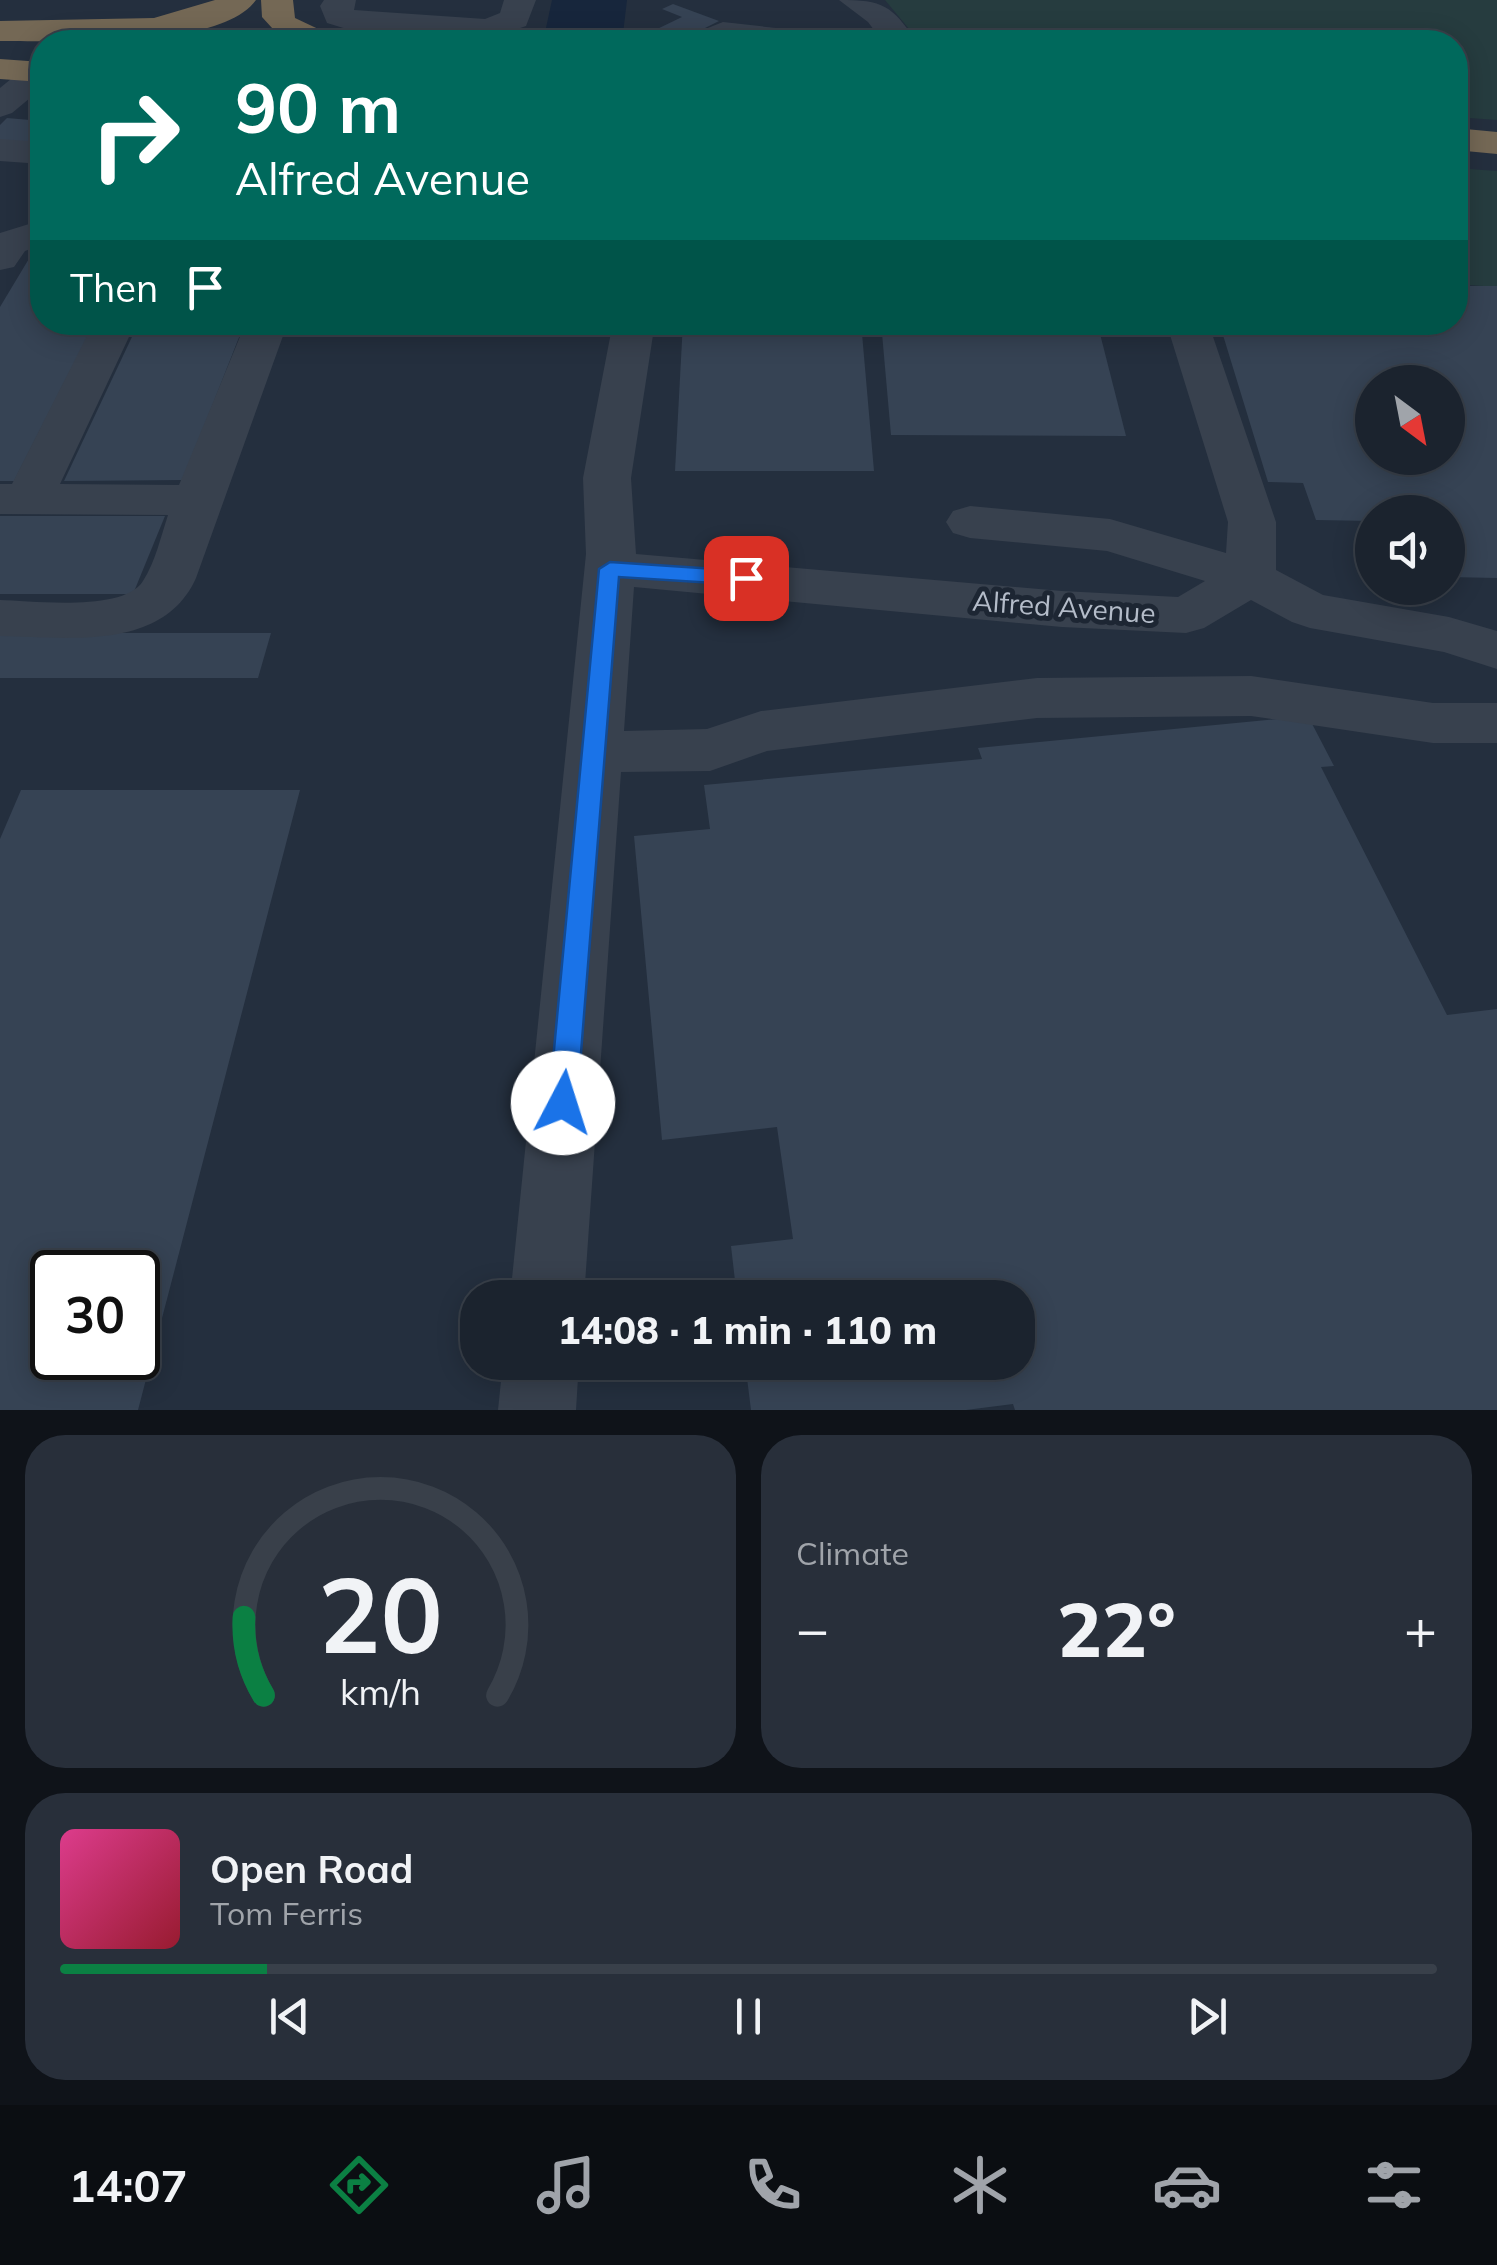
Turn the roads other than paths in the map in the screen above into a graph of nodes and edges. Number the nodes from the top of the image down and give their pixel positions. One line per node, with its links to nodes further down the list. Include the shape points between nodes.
1 (240, 0): 8 (highway, via 206,16 149,28)
2 (277, 0): 9 (highway, via 277,17)
3 (340, 0): 6 (street, via 338,16 350,20)
4 (520, 0): 6 (street, via 506,24 488,29)
5 (855, 0): 10 (street)
6 (454, 19)
7 (30, 30): 11 (highway)
8 (50, 30)
9 (290, 30)
10 (891, 30)
11 (0, 31)
12 (0, 42): 13 (highway)
13 (30, 57)
14 (30, 64): 15 (highway)
15 (0, 68)
16 (30, 76): 17 (street)
17 (0, 107): 18 (street)
18 (30, 110)
19 (1468, 141): 20 (highway)
20 (1497, 142)
21 (0, 150): 22 (street)
22 (30, 151)
23 (1468, 169): 24 (highway)
24 (1497, 171)
25 (30, 236): 26 (street, via 10,243)
26 (0, 258)
27 (108, 335): 31 (street)
28 (262, 335): 32 (street)
29 (632, 335): 34 (street, via 607,478)
30 (1191, 335): 35 (street, via 1252,522)
31 (14, 499): 32 (street)
32 (197, 500): 36 (street, via 161,596 134,612)
33 (970, 522): 35 (street, via 1110,534)
34 (610, 562): 35 (street, Alfred Avenue, via 1062,609 1186,615); 39 (street)
35 (1251, 578): 37 (street, via 1310,610 1450,634)
36 (0, 618)
37 (1497, 650)
38 (1497, 724): 39 (street, via 1433,723 1251,696 1038,698 761,731 710,750)
39 (594, 752): 40 (street)
40 (548, 1280)
41 (540, 1380): 42 (street)
42 (537, 1410)

